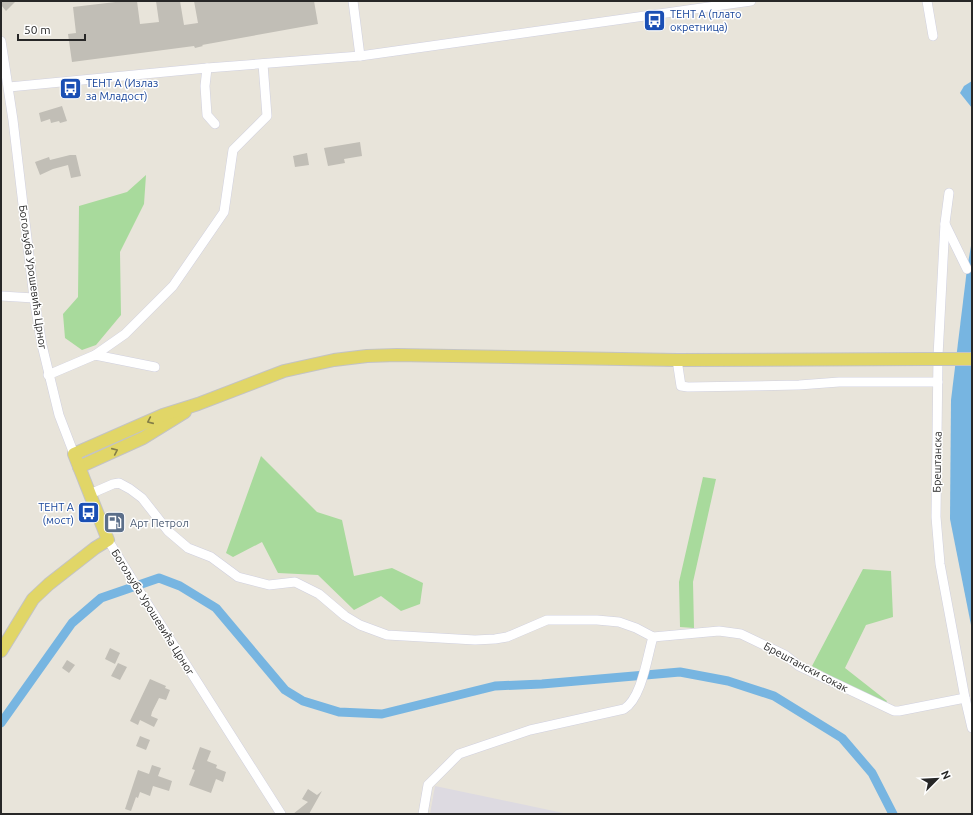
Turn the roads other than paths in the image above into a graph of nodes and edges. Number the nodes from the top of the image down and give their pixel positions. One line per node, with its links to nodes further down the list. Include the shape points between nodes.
1 (353, 1): 6 (street)
2 (751, 1): 6 (street)
3 (926, 1): 4 (street)
4 (932, 36)
5 (1, 41): 9 (street, Богољуба Урошевића Црног)
6 (360, 56): 7 (street)
7 (263, 64): 8 (street); 16 (street, via 267,116 233,150 224,212 173,286 125,334)
8 (208, 68): 9 (street); 10 (street, via 205,86 207,115)
9 (9, 87): 15 (street, Богољуба Урошевића Црног)
10 (214, 124)
11 (949, 193): 12 (street, Брештанска)
12 (945, 223): 13 (street); 21 (street, Брештанска)
13 (967, 269)
14 (1, 296): 15 (street)
15 (34, 298): 20 (street, Богољуба Урошевића Црног)
16 (95, 355): 19 (street); 20 (street)
17 (677, 360): 18 (main road, bridge); 21 (street, via 681,386 688,387); 22 (main road, via 459,355 367,356 284,371)
18 (972, 360)
19 (156, 367)
20 (48, 375): 23 (street, Богољуба Урошевића Црног, via 59,415)
21 (938, 382): 29 (street, Брештанска, via 936,517 940,564)
22 (198, 404): 23 (main road, one-way to 23, via 163,415); 24 (main road, one-way to 22, via 143,438)
23 (74, 454): 24 (main road, Богољуба Урошевића Црног)
24 (79, 467): 25 (main road, Богољуба Урошевића Црног)
25 (90, 494): 26 (main road, Богољуба Урошевића Црног); 27 (street, via 119,483 142,498 168,531 188,548 211,557 238,577 268,585 295,582 319,594 360,625 387,635 495,639 507,637 547,620 597,620 619,622)
26 (108, 540): 28 (main road, via 33,599); 31 (street, Богољуба Урошевића Црног)
27 (650, 635): 29 (street, Брештански сокак, via 719,631 741,634 785,655 799,666 894,711); 32 (street, via 639,690 631,705 624,709 530,730 459,754 428,785)
28 (1, 651)
29 (965, 698): 30 (street, Брештанска)
30 (972, 728)
31 (281, 814)
32 (423, 814)

